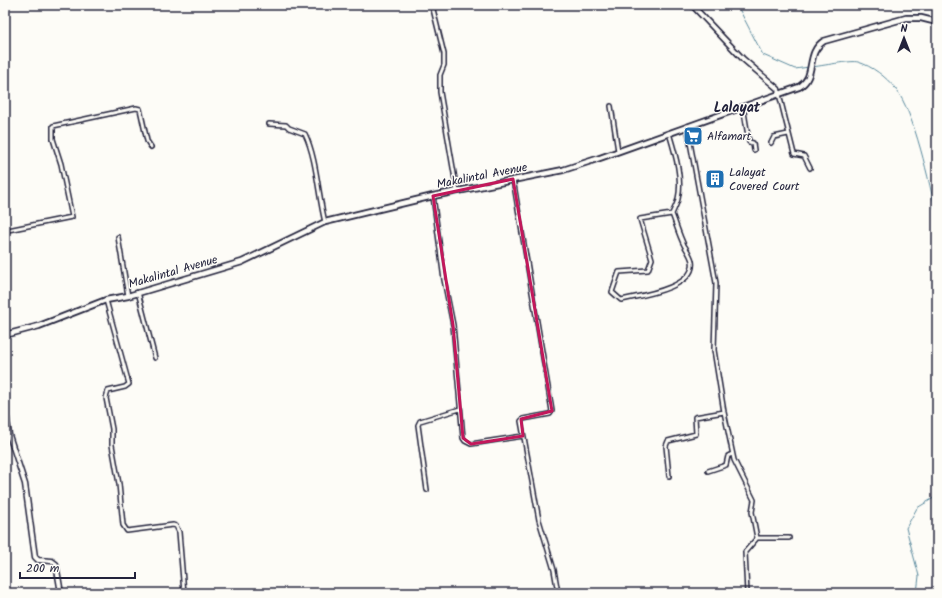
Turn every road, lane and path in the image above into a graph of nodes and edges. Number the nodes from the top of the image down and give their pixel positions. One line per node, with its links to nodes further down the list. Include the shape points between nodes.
1 (432, 5): 17 (street, via 444,54 440,92)
2 (692, 5): 4 (street, via 743,59 778,89)
3 (937, 22): 4 (main road, Makalintal Avenue, via 913,17 824,41 814,50 809,76 804,85)
4 (779, 94): 6 (main road, Makalintal Avenue); 10 (street)
5 (611, 106): 14 (street)
6 (743, 106): 8 (main road, Makalintal Avenue); 13 (street, via 749,142 753,143)
7 (269, 124): 20 (street, via 286,125 304,134 312,155)
8 (687, 126): 9 (main road, Makalintal Avenue); 30 (street, via 716,283 714,350)
9 (669, 133): 14 (main road, Makalintal Avenue); 19 (street, via 675,152 679,186 678,200)
10 (788, 134): 11 (street, via 774,138); 15 (street, via 794,154 804,156)
11 (771, 143)
12 (151, 147): 21 (street, via 146,141 140,109 53,126 53,139 72,216)
13 (754, 150)
14 (618, 151): 16 (main road, Makalintal Avenue, via 562,170)
15 (810, 168)
16 (513, 179): 17 (main road, Makalintal Avenue); 31 (street, via 552,411 547,415 523,419)
17 (457, 191): 18 (main road, Makalintal Avenue)
18 (433, 196): 20 (main road, Makalintal Avenue); 29 (street, via 453,325)
19 (672, 214): 19 (street, via 692,260 693,269 686,279 672,288 621,300 612,292 619,272 648,270 652,259 640,219)
20 (325, 222): 23 (main road, Makalintal Avenue, via 242,262)
21 (5, 232)
22 (118, 237): 24 (street)
23 (138, 292): 24 (main road, Makalintal Avenue); 27 (street)
24 (128, 296): 25 (main road, Makalintal Avenue)
25 (106, 300): 26 (main road, Makalintal Avenue, via 39,326); 39 (street, via 129,384 108,391 106,396 123,526 127,531 176,526 179,532)
26 (5, 335)
27 (154, 358)
28 (5, 405): 38 (street, via 9,435 25,484 34,557 56,564)
29 (460, 409): 31 (street, via 463,438 468,443); 35 (street, via 420,421 418,425)
30 (724, 412): 32 (street); 34 (street, via 694,417 696,434 668,441 666,446)
31 (523, 436): 40 (street, via 539,520)
32 (732, 454): 33 (street, via 728,456 726,465); 36 (street, via 754,500 752,512)
33 (708, 471)
34 (669, 476)
35 (427, 490)
36 (757, 538): 37 (street); 41 (street, via 746,552)
37 (789, 538)
38 (61, 593)
39 (184, 593)
40 (558, 593)
41 (747, 593)

